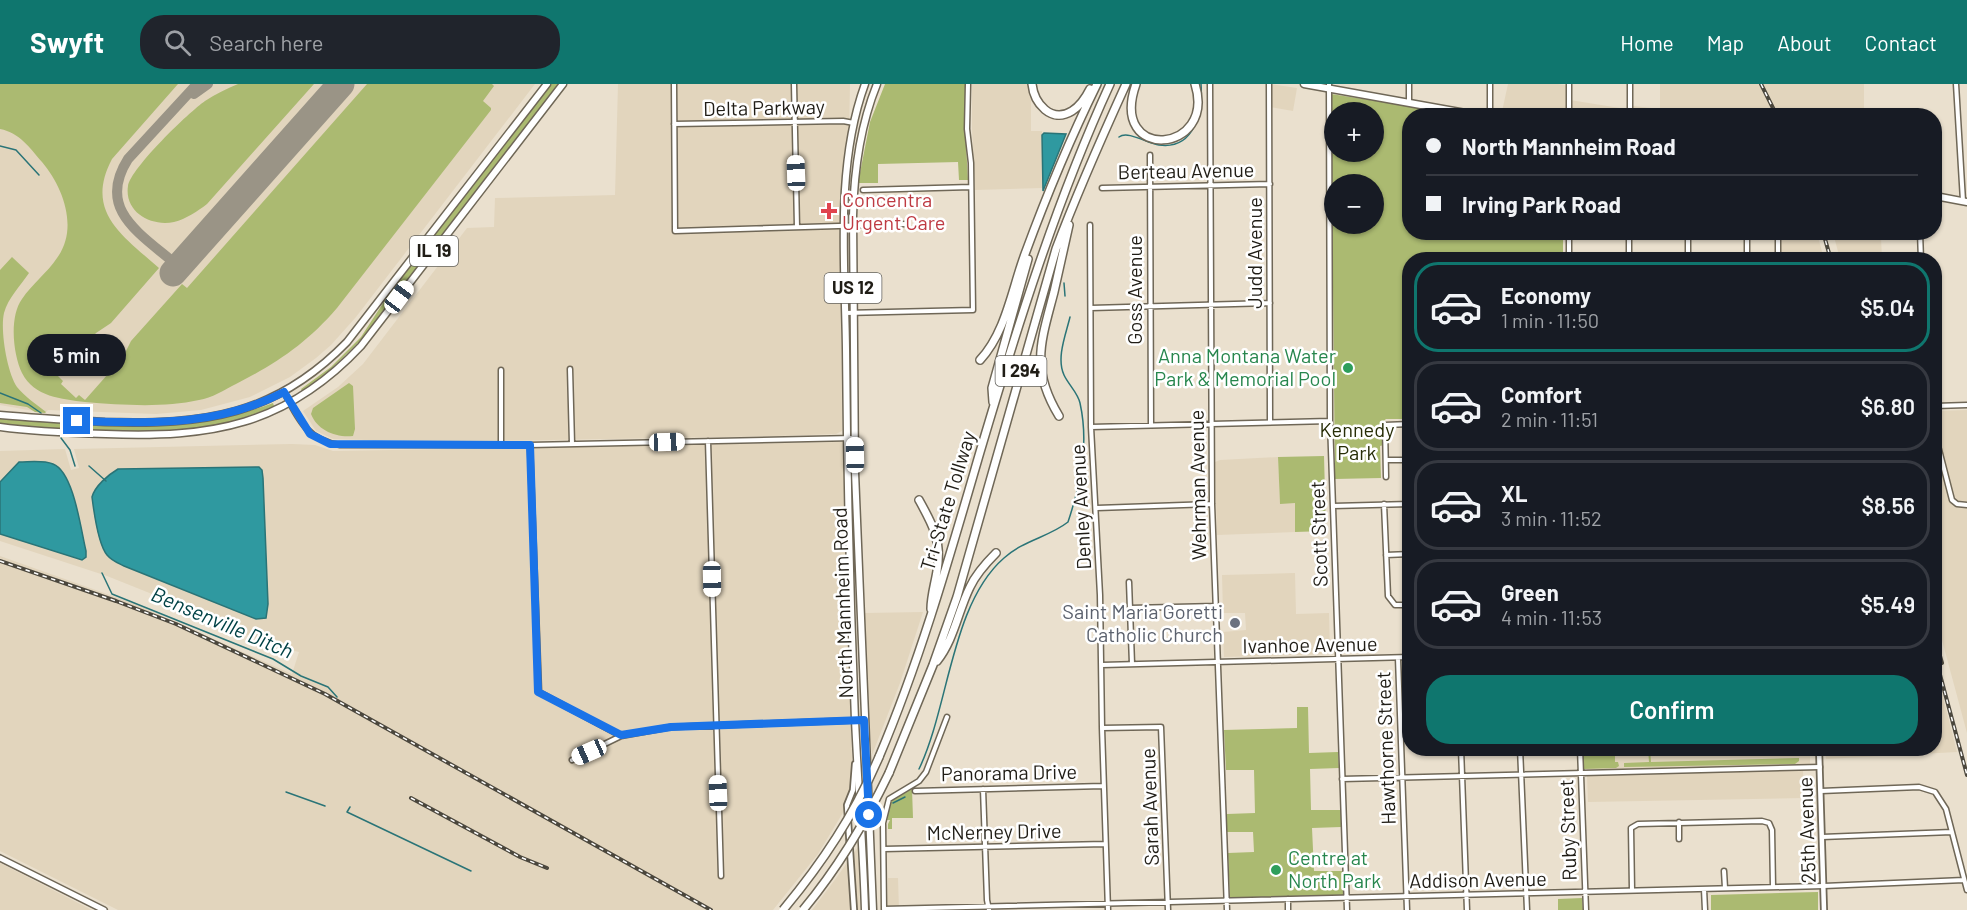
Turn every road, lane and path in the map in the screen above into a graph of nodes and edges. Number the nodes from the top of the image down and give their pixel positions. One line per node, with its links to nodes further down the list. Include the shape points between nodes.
1 (547, 84): 58 (main road, IL 19, via 347,342)
2 (563, 84): 59 (main road, IL 19, via 361,346 340,367)
3 (674, 84): 32 (street)
4 (794, 84): 30 (street)
5 (865, 84): 31 (main road, US 12)
6 (877, 84): 24 (main road, US 12)
7 (883, 84): 24 (main road)
8 (968, 84): 36 (street)
9 (1032, 84): 10 (highway, via 1040,106 1056,114 1070,112 1080,105)
10 (1095, 84): 44 (highway, I 294)
11 (1110, 84): 62 (highway, Tri-State Tollway / I 294, via 1052,225)
12 (1126, 84): 40 (highway, Tri-State Tollway / I 294)
13 (1136, 84): 14 (highway, via 1131,109 1134,123 1147,137 1162,140 1179,136 1192,123 1197,106)
14 (1195, 84)
15 (1210, 84): 35 (street, Wehrman Avenue)
16 (1269, 84): 34 (street, Judd Avenue)
17 (1304, 84): 23 (main road)
18 (1409, 84): 25 (street)
19 (1490, 84): 27 (street)
20 (1569, 84): 28 (street)
21 (1630, 84): 29 (street)
22 (1956, 84): 42 (street)
23 (1329, 86): 25 (main road); 65 (street, Scott Street)
24 (873, 94): 46 (main road, US 12, via 858,157)
25 (1409, 102): 26 (main road)
26 (1440, 108)
27 (1490, 108)
28 (1569, 108)
29 (1630, 108)
30 (794, 122): 31 (street, Delta Parkway); 32 (street, Delta Parkway); 48 (street)
31 (854, 123): 45 (main road, US 12)
32 (674, 124): 48 (street, via 675,231)
33 (1150, 154): 37 (street, Goss Avenue)
34 (1270, 184): 35 (street, Berteau Avenue); 49 (street, Judd Avenue)
35 (1210, 186): 37 (street, Berteau Avenue); 50 (street, Wehrman Avenue)
36 (971, 187): 39 (street); 54 (street, via 973,310)
37 (1150, 187): 38 (street, Berteau Avenue); 51 (street, Goss Avenue)
38 (1102, 188)
39 (863, 190)
40 (1077, 194): 64 (highway, via 1041,344 1044,385); 102 (highway, Tri-State Tollway / I 294, via 1056,249 957,597)
41 (1942, 197): 42 (main road)
42 (1965, 202)
43 (906, 224): 46 (street)
44 (1038, 224): 55 (highway, via 1001,326); 62 (highway, I 294, via 992,388)
45 (845, 225): 46 (street); 48 (street); 53 (main road, US 12)
46 (853, 225): 54 (main road, US 12)
47 (1090, 225): 52 (street, Denley Avenue)
48 (797, 227)
49 (1270, 303): 50 (street); 66 (street, Judd Avenue)
50 (1210, 305): 51 (street); 67 (street, Wehrman Avenue)
51 (1150, 306): 52 (street); 69 (street, Goss Avenue)
52 (1091, 308): 71 (street, Denley Avenue)
53 (845, 313): 54 (street); 72 (main road, US 12)
54 (854, 313): 73 (main road, US 12)
55 (980, 360)
56 (570, 369): 75 (street)
57 (501, 370): 76 (street)
58 (284, 392): 59 (street); 63 (main road, IL 19, via 237,411 177,422)
59 (290, 403): 70 (main road, IL 19, via 232,426 188,434 90,434); 76 (street, via 310,434 330,444)
60 (1967, 405): 61 (street)
61 (1942, 406)
62 (993, 407): 96 (highway, Tri-State Tollway / I 294)
63 (0, 415)
64 (1059, 416)
65 (1330, 421): 66 (street); 87 (street, Scott Street)
66 (1270, 422): 67 (street)
67 (1211, 424): 69 (street); 83 (street, Wehrman Avenue)
68 (1402, 424): 78 (street, via 1385,425)
69 (1151, 425): 71 (street)
70 (0, 427)
71 (1091, 427): 88 (street, Denley Avenue)
72 (846, 438): 73 (street); 74 (street); 106 (main road, North Mannheim Road / US 12)
73 (854, 438): 105 (main road, North Mannheim Road / US 12)
74 (708, 441): 75 (street); 107 (street)
75 (572, 444): 77 (street)
76 (501, 445): 77 (street)
77 (530, 445): 109 (street, via 538,692)
78 (1386, 460): 79 (street); 81 (street)
79 (1402, 460)
80 (1942, 462): 86 (street, via 1951,497 1956,504)
81 (1386, 477)
82 (919, 500): 96 (highway, via 939,544)
83 (1212, 504): 88 (street); 94 (street, Wehrman Avenue)
84 (1384, 504): 85 (street); 87 (street); 91 (street)
85 (1402, 504)
86 (1967, 505)
87 (1333, 506): 99 (street, Scott Street)
88 (1097, 508): 103 (street, Denley Avenue)
89 (996, 553): 102 (highway, via 975,577 946,650)
90 (1402, 554): 91 (street)
91 (1386, 555): 93 (street, via 1388,596 1395,605)
92 (1129, 582): 95 (street)
93 (1402, 605)
94 (1216, 606): 95 (street); 100 (street, Wehrman Avenue)
95 (1130, 608): 101 (street)
96 (930, 620): 160 (highway, Tri-State Tollway / I 294, bridge, via 900,707 857,806 809,879)
97 (1398, 658): 98 (street, Ivanhoe Avenue); 99 (street, Ivanhoe Avenue); 120 (street, Hawthorne Street)
98 (1402, 658)
99 (1338, 659): 100 (street, Ivanhoe Avenue); 121 (street, Scott Street)
100 (1219, 662): 101 (street, Ivanhoe Avenue); 153 (street, Wehrman Avenue)
101 (1132, 664): 103 (street, Ivanhoe Avenue)
102 (933, 665): 161 (highway, Tri-State Tollway / I 294, bridge, via 865,822)
103 (1102, 665): 108 (street, Denley Avenue)
104 (947, 717): 130 (street, Panorama Drive, via 926,772 919,781 889,799)
105 (864, 720): 106 (street); 128 (main road, North Mannheim Road / US 12)
106 (855, 721): 107 (street); 110 (main road, North Mannheim Road / US 12)
107 (715, 726): 109 (street, via 671,727); 139 (street)
108 (1102, 728): 122 (street, Denley Avenue); 154 (street, Sarah Avenue, via 1161,727)
109 (621, 735): 115 (street)
110 (856, 742): 126 (main road, North Mannheim Road / US 12); 127 (street, via 853,790)
111 (1461, 756): 119 (street)
112 (1520, 756): 118 (street)
113 (1580, 756): 117 (street, Ruby Street)
114 (1819, 756): 116 (street, 25th Avenue)
115 (572, 760)
116 (1820, 767): 117 (street); 124 (street, 25th Avenue)
117 (1581, 773): 118 (street); 147 (street, Ruby Street)
118 (1521, 774): 119 (street); 148 (street)
119 (1462, 775): 120 (street); 149 (street)
120 (1402, 777): 121 (street); 150 (street, Hawthorne Street)
121 (1342, 779): 151 (street, Scott Street)
122 (1104, 786): 123 (street, Panorama Drive); 134 (street, Denley Avenue)
123 (983, 789): 125 (street, Panorama Drive); 135 (street)
124 (1821, 790): 131 (street, via 1927,789 1943,801); 132 (street, 25th Avenue)
125 (915, 791)
126 (860, 795): 127 (street); 163 (main road, North Mannheim Road / US 12)
127 (847, 805): 162 (street)
128 (869, 815): 130 (street); 164 (main road, North Mannheim Road / US 12)
129 (1678, 822): 133 (street); 142 (street, via 1769,823); 145 (street, via 1638,824 1631,828)
130 (883, 823): 136 (street)
131 (1952, 832): 132 (street); 140 (street)
132 (1822, 837): 141 (street, 25th Avenue)
133 (1679, 839)
134 (1105, 844): 135 (street, McNerney Drive); 155 (street, Denley Avenue)
135 (986, 847): 136 (street, McNerney Drive); 156 (street)
136 (884, 849): 165 (street)
137 (0, 858): 159 (main road)
138 (1724, 872): 143 (street)
139 (721, 876)
140 (1964, 880): 141 (street, Addison Avenue); 146 (street)
141 (1824, 886): 142 (street, Addison Avenue); 176 (street, 25th Avenue)
142 (1773, 887): 143 (street, Addison Avenue)
143 (1725, 888): 144 (street, Addison Avenue)
144 (1704, 889): 145 (street, Addison Avenue); 175 (street)
145 (1632, 890): 147 (street, Addison Avenue)
146 (1967, 890)
147 (1585, 892): 148 (street, Addison Avenue); 174 (street, Ruby Street)
148 (1526, 893): 149 (street, Addison Avenue); 173 (street)
149 (1466, 895): 150 (street, Addison Avenue); 172 (street)
150 (1407, 896): 151 (street, Addison Avenue); 171 (street, Hawthorne Street)
151 (1346, 898): 152 (street, Addison Avenue); 170 (street, Scott Street)
152 (1288, 899): 153 (street, Addison Avenue); 169 (street)
153 (1227, 901): 154 (street, Addison Avenue); 168 (street, Wehrman Avenue)
154 (1168, 902): 155 (street, Addison Avenue); 167 (street, Sarah Avenue)
155 (1108, 904): 157 (street, Addison Avenue); 166 (street, Denley Avenue)
156 (989, 908): 157 (street, Addison Avenue); 158 (street, Addison Avenue)
157 (1046, 908)
158 (929, 909): 165 (street, Addison Avenue)
159 (104, 910)
160 (783, 910)
161 (803, 910)
162 (854, 910)
163 (865, 910)
164 (873, 910)
165 (884, 910)
166 (1108, 910)
167 (1168, 910)
168 (1227, 910)
169 (1288, 910)
170 (1347, 910)
171 (1407, 910)
172 (1467, 910)
173 (1527, 910)
174 (1586, 910)
175 (1705, 910)
176 (1824, 910)

